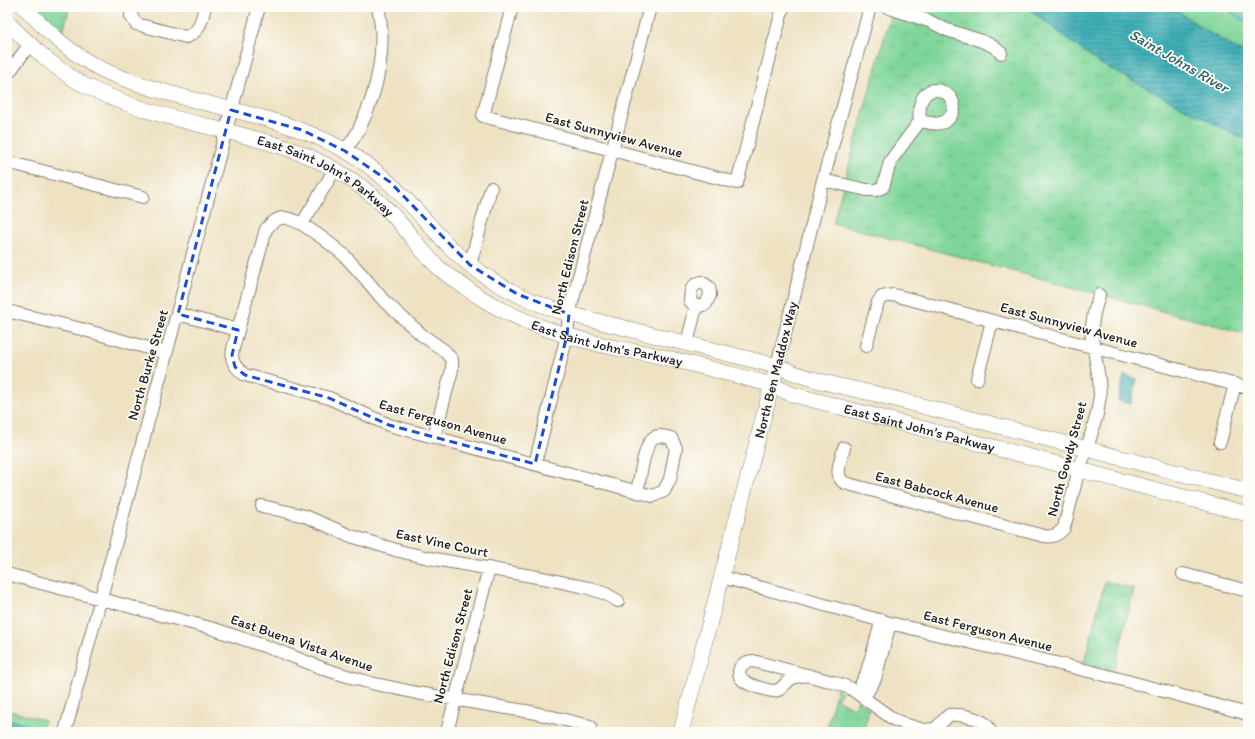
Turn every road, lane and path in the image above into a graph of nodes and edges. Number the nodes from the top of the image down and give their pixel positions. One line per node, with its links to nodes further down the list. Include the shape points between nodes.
1 (24, 7): 15 (main road, East Saint John's Parkway, via 70,50 101,69 131,82)
2 (205, 7): 10 (street, via 200,26 186,37 136,24)
3 (259, 7): 15 (street, North Burke Street)
4 (378, 7): 19 (street, via 382,50 378,76 371,103 360,129)
5 (512, 7): 18 (street, East Sunnyview Avenue, via 483,116)
6 (650, 7): 18 (street, North Edison Street)
7 (783, 7): 18 (street, East Sunnyview Avenue, via 738,183)
8 (870, 7): 22 (street, North Ben Maddox Way)
9 (887, 7): 13 (street, via 982,41)
10 (132, 11)
11 (7, 22): 12 (main road, East Saint John's Parkway)
12 (30, 44): 14 (street); 17 (main road, East Saint John's Parkway, via 54,66 91,88 140,108)
13 (1000, 53)
14 (7, 75)
15 (231, 110): 17 (street, North Burke Street); 19 (main road, East Saint John's Parkway, via 302,130)
16 (920, 121): 22 (street, via 890,162 883,187 867,190)
17 (226, 131): 21 (main road, East Saint John's Parkway, via 283,147); 30 (street, North Burke Street)
18 (613, 150): 31 (street, North Edison Street)
19 (345, 151): 26 (main road, East Saint John's Parkway, via 390,182)
20 (7, 162): 24 (street)
21 (335, 169): 25 (street); 34 (main road, East Saint John's Parkway, via 362,187 391,213 435,264 448,275 506,313)
22 (824, 180): 39 (street, North Ben Maddox Way)
23 (491, 188): 26 (street)
24 (143, 197)
25 (302, 224): 33 (street, East Ferguson Avenue, via 285,217 274,220 266,229); 44 (street, via 344,255 384,301 422,335 445,351 452,360 452,370)
26 (470, 265): 31 (main road, East Saint John's Parkway, via 517,294)
27 (1099, 295): 37 (street, North Gowdy Street, via 1091,332)
28 (696, 307): 35 (street, East Saint John's Parkway)
29 (7, 311): 38 (street)
30 (178, 314): 33 (street); 38 (street, North Burke Street)
31 (569, 314): 34 (street, North Edison Street); 35 (main road, East Saint John's Parkway)
32 (992, 321): 36 (street, East Sunnyview Avenue, via 894,295 882,297 876,308); 37 (street, East Sunnyview Avenue); 40 (street)
33 (238, 330): 44 (street, East Ferguson Avenue, via 232,355 235,367 245,375 329,398 389,425)
34 (567, 335): 42 (main road, East Saint John's Parkway); 48 (street, North Edison Street)
35 (687, 343): 39 (main road, East Saint John's Parkway)
36 (866, 346)
37 (1094, 347): 41 (street, East Sunnyview Avenue); 47 (street, North Gowdy Street, via 1100,396)
38 (166, 353): 60 (street, North Burke Street)
39 (777, 366): 42 (main road, North Ben Maddox Way); 47 (main road, East Saint John's Parkway, via 843,388 880,395)
40 (977, 379)
41 (1235, 384): 43 (street, East Sunnyview Avenue); 45 (street)
42 (772, 385): 49 (main road, East Saint John's Parkway, via 791,394); 58 (main road, North Ben Maddox Way)
43 (1248, 388)
44 (434, 437): 48 (street, East Ferguson Avenue)
45 (1220, 442)
46 (844, 448): 54 (street, East Babcock Avenue, via 839,474 843,481 852,485 1044,536)
47 (1087, 449): 49 (street, North Gowdy Street); 50 (main road, East Saint John's Parkway)
48 (535, 464): 51 (street, East Ferguson Avenue)
49 (1079, 469): 53 (main road, East Saint John's Parkway); 54 (street, North Gowdy Street, via 1064,528)
50 (1248, 491)
51 (637, 492): 51 (street, East Ferguson Avenue, via 653,496 664,491 670,479 676,448 671,438 661,435 653,438 648,445)
52 (262, 506): 55 (street, East Vine Court, via 305,516 351,536 399,551)
53 (1248, 514)
54 (1058, 534)
55 (489, 568): 61 (street, East Vine Court, via 589,588); 65 (street, North Edison Street)
56 (7, 574): 60 (street, East Buena Vista Avenue)
57 (1183, 574): 59 (street)
58 (722, 577): 62 (street, East Ferguson Avenue); 71 (main road, North Ben Maddox Way)
59 (1248, 591)
60 (100, 599): 65 (street, East Buena Vista Avenue, via 214,629 328,670 417,693); 69 (street, North Burke Street)
61 (618, 601)
62 (886, 622): 64 (street); 66 (street, East Ferguson Avenue, via 1101,674)
63 (808, 675): 63 (street, via 754,660 747,661 740,669 740,675 747,683 773,691 779,690 794,677); 64 (street, via 833,682)
64 (861, 695): 68 (street, via 893,719)
65 (455, 699): 67 (street, East Buena Vista Avenue, via 531,712); 70 (street, North Edison Street)
66 (1248, 714)
67 (590, 729)
68 (927, 731): 72 (street, via 935,729 949,715 956,715 983,721)
69 (65, 732)
70 (447, 732)
71 (681, 732)
72 (990, 732)

